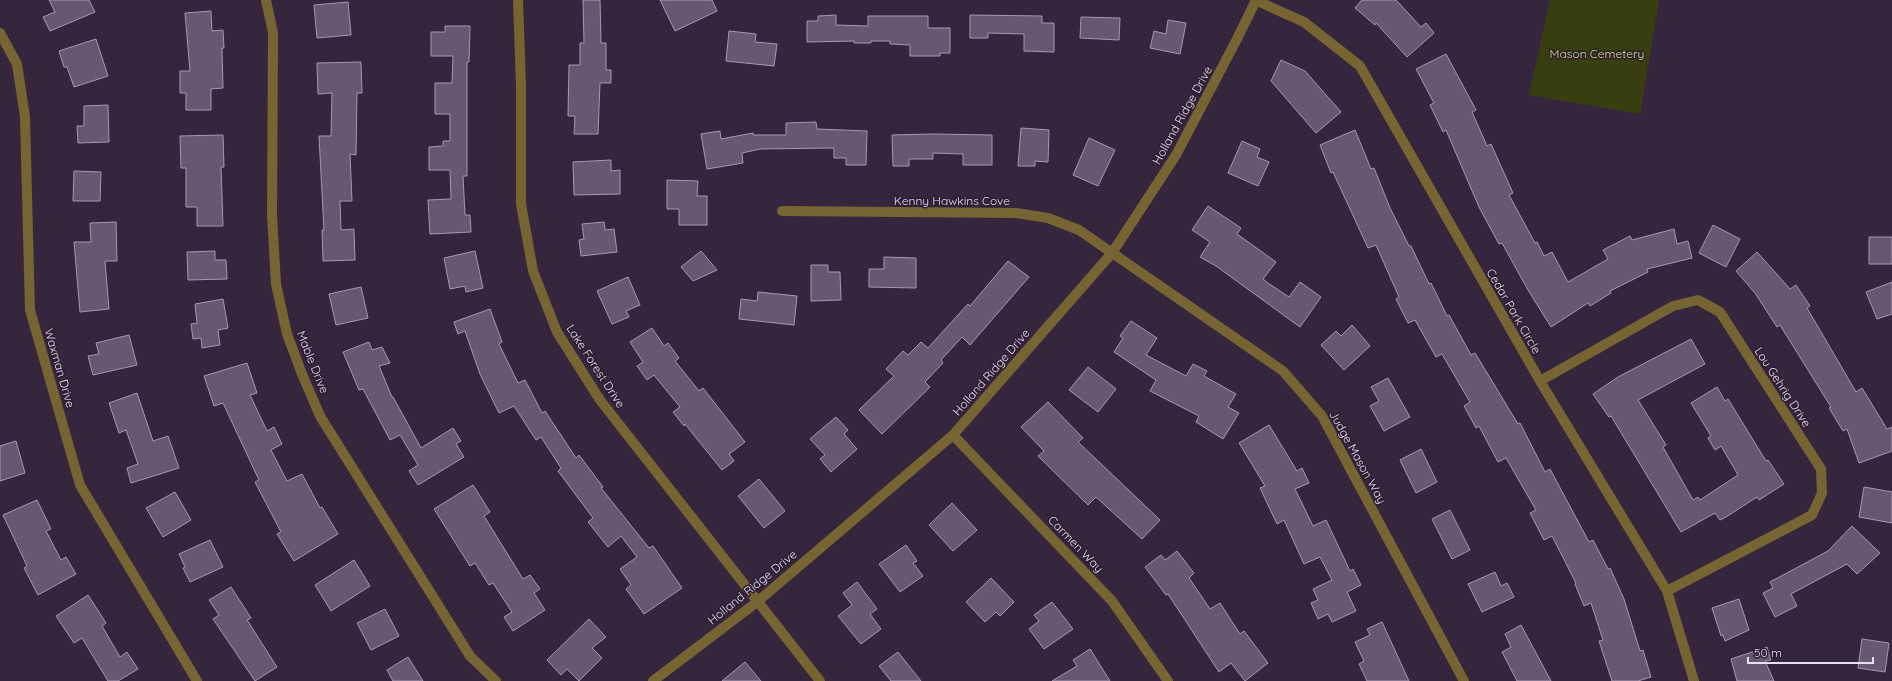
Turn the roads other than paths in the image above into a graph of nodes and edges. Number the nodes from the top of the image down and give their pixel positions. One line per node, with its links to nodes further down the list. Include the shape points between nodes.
1 (266, 0): 12 (street, Mable Drive, via 273,33 272,215 276,284 287,334 320,416 470,656)
2 (518, 0): 10 (street, Lake Forest Drive, via 521,204 533,271 541,292 557,332 600,400)
3 (1256, 0): 6 (street, Holland Ridge Drive, via 1176,155); 7 (street, Cedar Park Circle, via 1304,22 1360,66)
4 (0, 33): 11 (street, Waxman Drive, via 17,64 25,117 30,310 80,485)
5 (782, 211): 6 (street, Kenny Hawkins Cove, via 1016,213 1048,218 1079,230)
6 (1112, 253): 8 (street, Holland Ridge Drive); 16 (street, Judge Mason Way, via 1283,371 1322,416)
7 (1540, 381): 9 (street, Cedar Park Circle); 9 (street, Lou Gehrig Drive, via 1672,306 1698,300 1720,312 1821,469 1822,493 1812,515)
8 (953, 435): 10 (street, Holland Ridge Drive); 15 (street, Carmen Way, via 1112,601)
9 (1667, 591): 17 (street, Cedar Park Circle)
10 (757, 602): 13 (street, Holland Ridge Drive); 14 (street, Lake Forest Drive)
11 (197, 681)
12 (496, 681)
13 (652, 681)
14 (820, 681)
15 (1168, 681)
16 (1464, 681)
17 (1694, 681)

